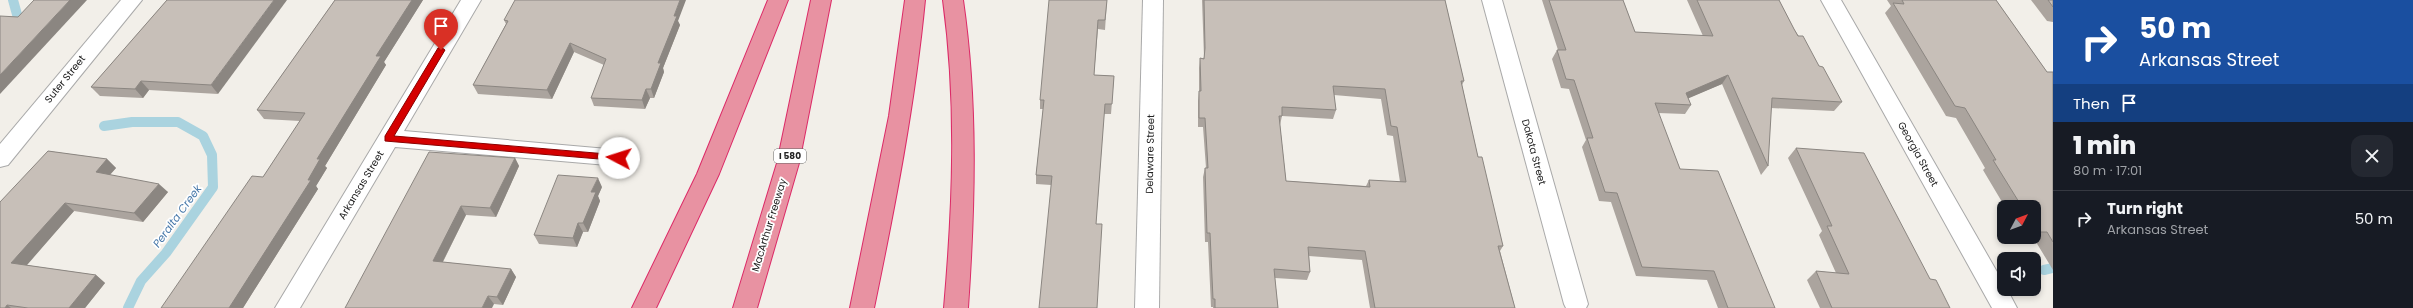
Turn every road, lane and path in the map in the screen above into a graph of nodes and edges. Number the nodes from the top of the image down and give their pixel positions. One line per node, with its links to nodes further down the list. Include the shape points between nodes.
1 (132, 0): 12 (street, Suter Street)
2 (471, 0): 10 (street, Arkansas Street)
3 (778, 0): 15 (highway, via 708,174)
4 (821, 0): 16 (highway, MacArthur Freeway / I 580, via 788,163)
5 (915, 0): 17 (highway, via 912,40 889,176)
6 (952, 0): 18 (highway, via 961,67 963,173)
7 (1153, 0): 19 (street, Delaware Street)
8 (1492, 0): 13 (street, Dakota Street)
9 (1831, 0): 20 (street, Georgia Street)
10 (388, 138): 11 (street); 14 (street, Arkansas Street)
11 (619, 158)
12 (0, 159)
13 (1576, 304)
14 (287, 308)
15 (644, 308)
16 (745, 308)
17 (862, 308)
18 (956, 308)
19 (1147, 308)
20 (2005, 308)

